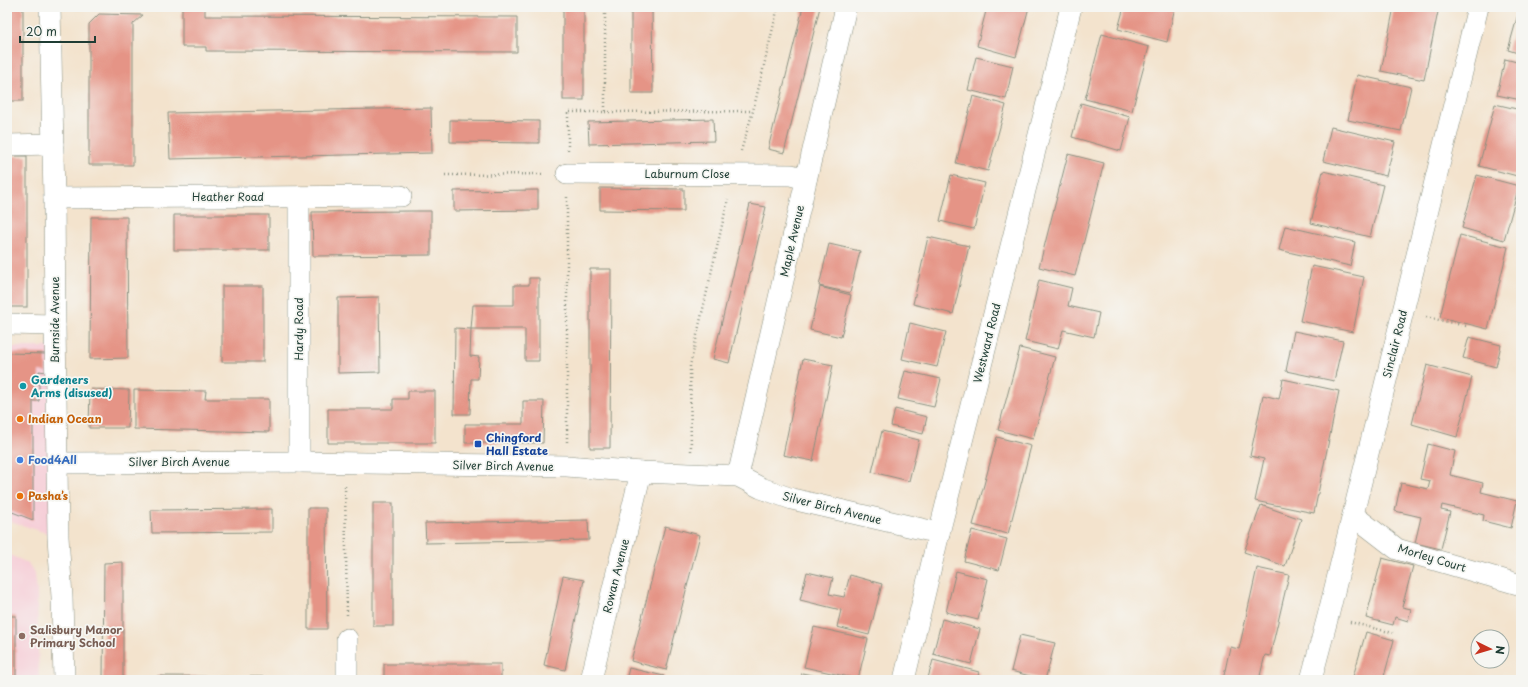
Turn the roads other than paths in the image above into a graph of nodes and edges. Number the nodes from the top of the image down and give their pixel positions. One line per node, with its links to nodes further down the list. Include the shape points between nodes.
1 (50, 7): 6 (street, Burnside Avenue)
2 (846, 7): 8 (street, Maple Avenue)
3 (1071, 7): 19 (street, Westward Road)
4 (1478, 7): 18 (street, Sinclair Road)
5 (7, 144): 6 (street)
6 (53, 144): 11 (street, Burnside Avenue)
7 (567, 174): 8 (street, Laburnum Close, via 791,175)
8 (806, 179): 17 (street, Maple Avenue)
9 (400, 196): 10 (street, Heather Road)
10 (298, 197): 11 (street, Heather Road); 14 (street, Hardy Road)
11 (54, 198): 13 (street, Burnside Avenue)
12 (7, 324): 13 (street)
13 (55, 325): 15 (street, Burnside Avenue)
14 (299, 462): 15 (street, Silver Birch Avenue); 16 (street, Silver Birch Avenue, via 567,466)
15 (57, 463): 22 (street, Burnside Avenue)
16 (641, 472): 17 (street, Silver Birch Avenue); 24 (street, Rowan Avenue)
17 (738, 476): 19 (street, Silver Birch Avenue, via 760,488 792,499)
18 (1353, 515): 20 (street, Morley Court, via 1397,549); 26 (street, Sinclair Road)
19 (939, 533): 25 (street, Westward Road)
20 (1521, 585)
21 (347, 639): 23 (street)
22 (64, 680)
23 (347, 680)
24 (591, 680)
25 (904, 680)
26 (1311, 680)

